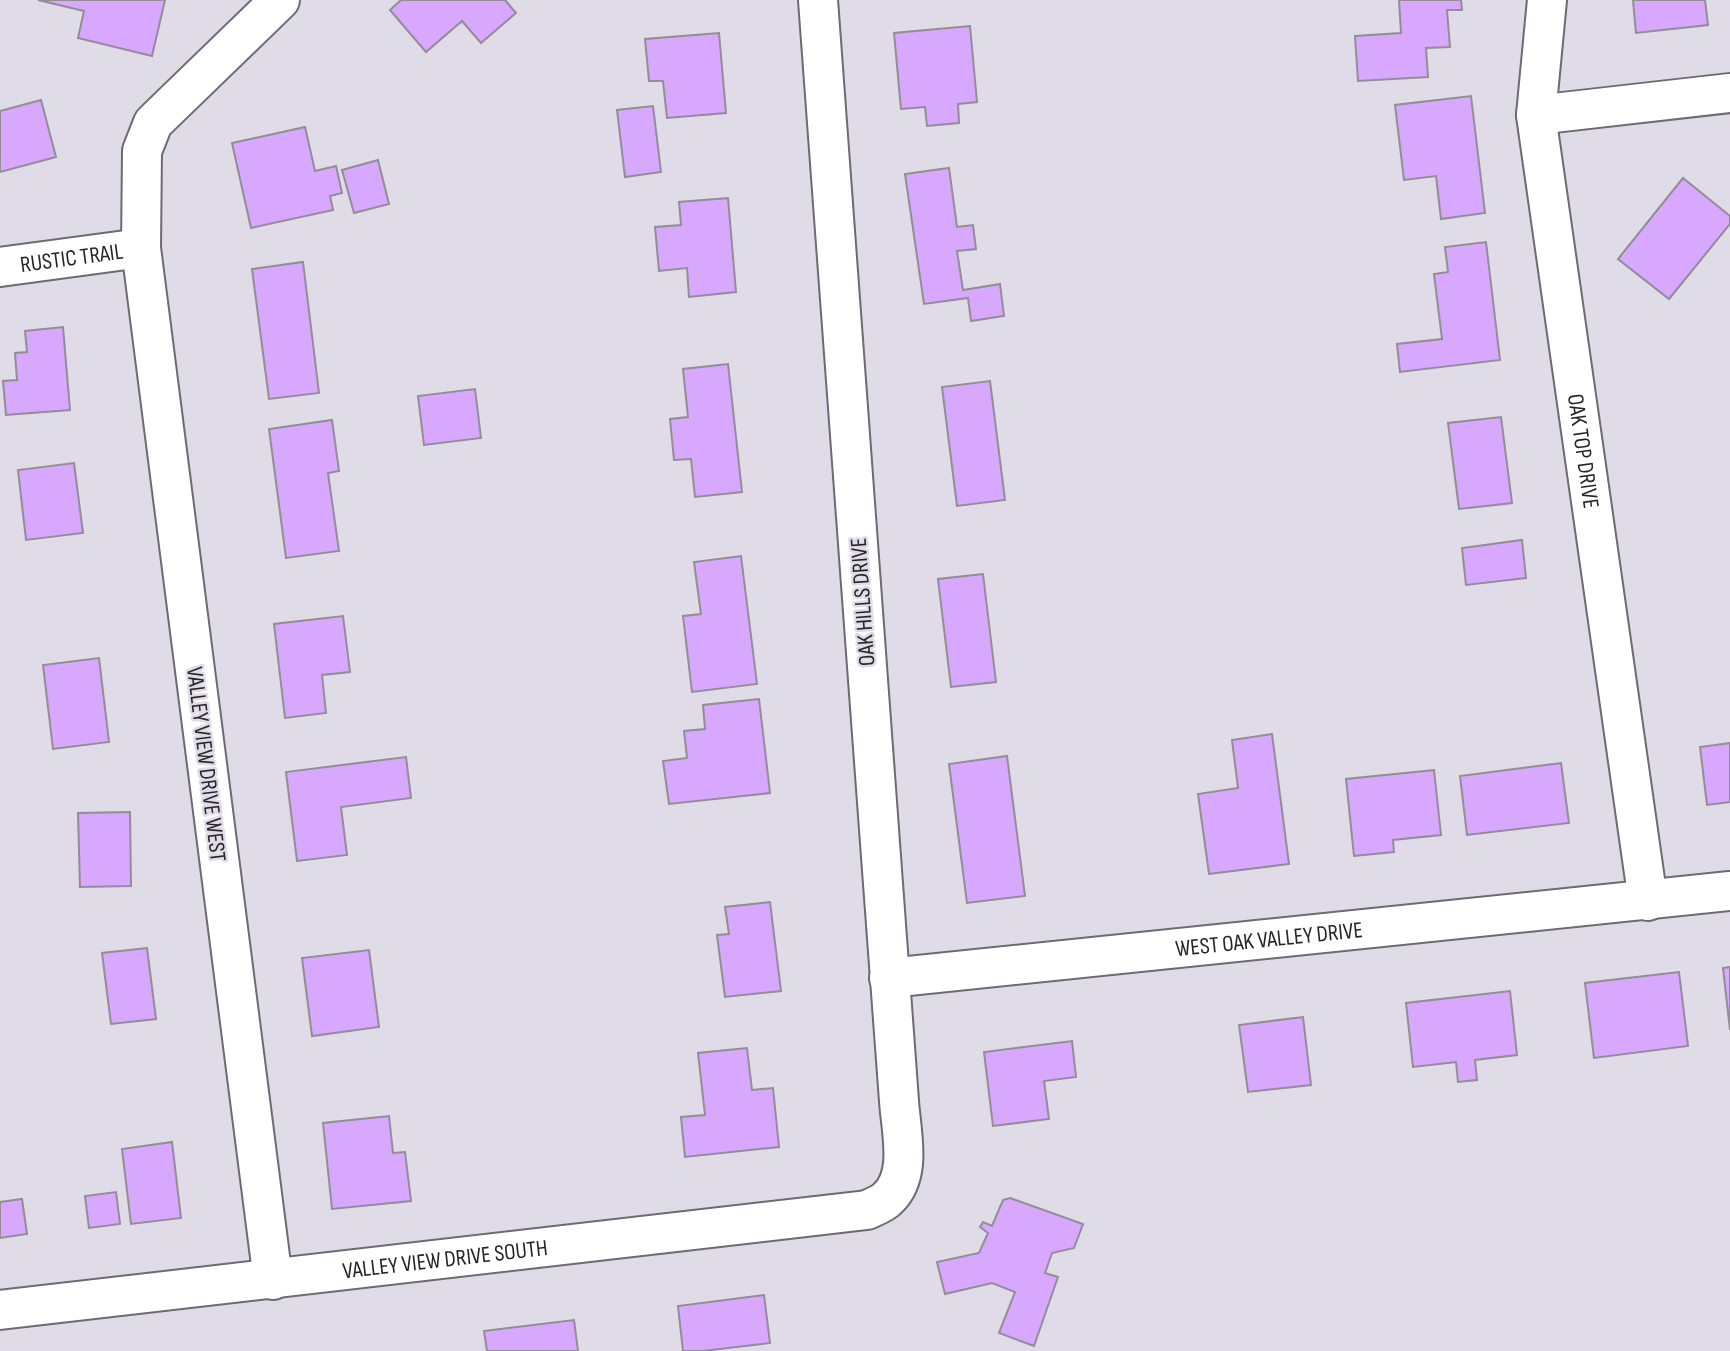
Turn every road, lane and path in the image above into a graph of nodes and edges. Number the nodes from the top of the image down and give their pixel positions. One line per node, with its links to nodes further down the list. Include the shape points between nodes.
1 (281, 0): 6 (street, VALLEY VIEW DRIVE WEST, via 153,123 142,151)
2 (818, 0): 10 (street, OAK HILLS DRIVE)
3 (1547, 0): 5 (street, OAK TOP DRIVE)
4 (1730, 93): 5 (street)
5 (1536, 116): 9 (street, OAK TOP DRIVE)
6 (141, 248): 7 (street, RUSTIC TRAIL); 12 (street, VALLEY VIEW DRIVE WEST)
7 (0, 267)
8 (1730, 891): 9 (street, WEST OAK VALLEY DRIVE)
9 (1648, 901): 10 (street, WEST OAK VALLEY DRIVE)
10 (889, 978): 11 (street, OAK HILLS DRIVE, via 903,1164 899,1182)
11 (887, 1199): 12 (street, VALLEY VIEW DRIVE SOUTH, via 867,1210)
12 (273, 1280): 13 (street, VALLEY VIEW DRIVE SOUTH)
13 (0, 1310)

